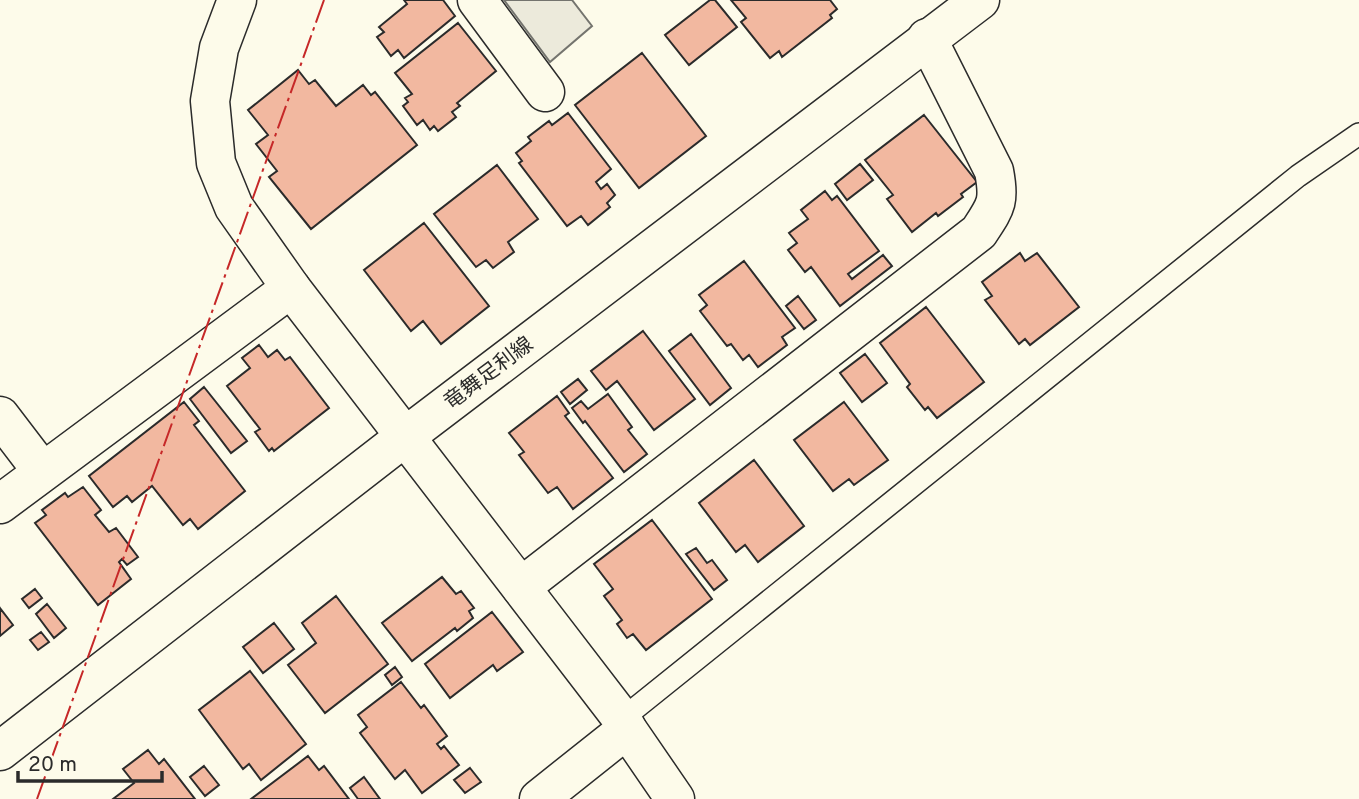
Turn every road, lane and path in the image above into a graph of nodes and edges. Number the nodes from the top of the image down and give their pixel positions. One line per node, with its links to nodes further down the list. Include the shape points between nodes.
1 (237, 0): 7 (street, via 219,48 210,101 216,163 234,207)
2 (477, 0): 5 (street)
3 (980, 0): 4 (street, 竜舞足利線)
4 (927, 38): 9 (street, 竜舞足利線); 12 (street, via 994,171 999,194 979,232)
5 (545, 92)
6 (1359, 134): 13 (lane, via 1156,288)
7 (291, 288): 9 (street); 10 (street)
8 (0, 416): 10 (street)
9 (406, 436): 12 (street); 14 (street, 竜舞足利線)
10 (42, 471): 11 (street)
11 (0, 504)
12 (521, 587): 13 (street)
13 (624, 724): 15 (street); 16 (street)
14 (0, 751)
15 (539, 799)
16 (675, 799)

